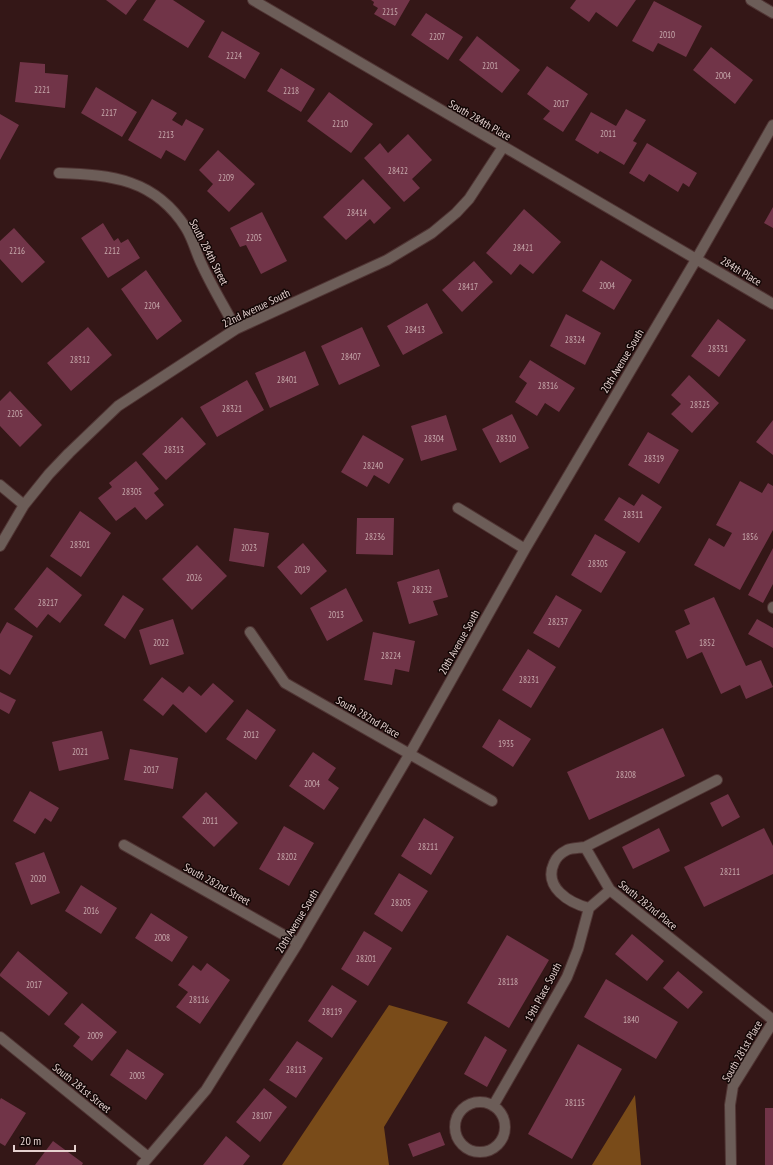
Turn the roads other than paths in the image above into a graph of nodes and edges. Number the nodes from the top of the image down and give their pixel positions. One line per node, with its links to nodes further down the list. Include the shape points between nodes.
1 (253, 0): 5 (street, South 284th Place)
2 (751, 0): 3 (street)
3 (773, 13)
4 (773, 125): 7 (street, 20th Avenue South)
5 (502, 147): 7 (street, South 284th Place); 9 (street, 22nd Avenue South, via 469,199 432,233 387,260)
6 (59, 173): 9 (street, South 284th Street, via 106,175 121,179 148,190 162,201 187,229 202,265)
7 (697, 258): 8 (street, 284th Place); 14 (street, 20th Avenue South)
8 (773, 304)
9 (236, 330): 11 (street, 22nd Avenue South, via 118,406 49,474)
10 (0, 485): 11 (street)
11 (24, 505): 13 (street, 22nd Avenue South)
12 (458, 508): 14 (street)
13 (0, 546)
14 (525, 550): 16 (street, 20th Avenue South)
15 (250, 632): 16 (street, South 282nd Place, via 285,683)
16 (409, 755): 18 (street, South 282nd Place); 23 (street, 20th Avenue South)
17 (717, 780): 20 (street)
18 (492, 801)
19 (124, 845): 23 (street, South 282nd Street)
20 (585, 847): 21 (street, South 282nd Place); 22 (street, via 567,850 556,858 552,869 552,882 567,899)
21 (610, 890): 22 (street); 24 (street, South 282nd Place)
22 (589, 908): 26 (street, 19th Place South, via 567,977)
23 (298, 943): 27 (street, 20th Avenue South, via 206,1090)
24 (773, 1021): 28 (street, South 281st Place, via 733,1086 730,1105)
25 (0, 1037): 27 (street, South 281st Street)
26 (493, 1106): 26 (street, via 504,1119 505,1128 499,1144 484,1152 467,1149 461,1144 455,1130 458,1114 463,1108 478,1102)
27 (145, 1161)
28 (731, 1165)

